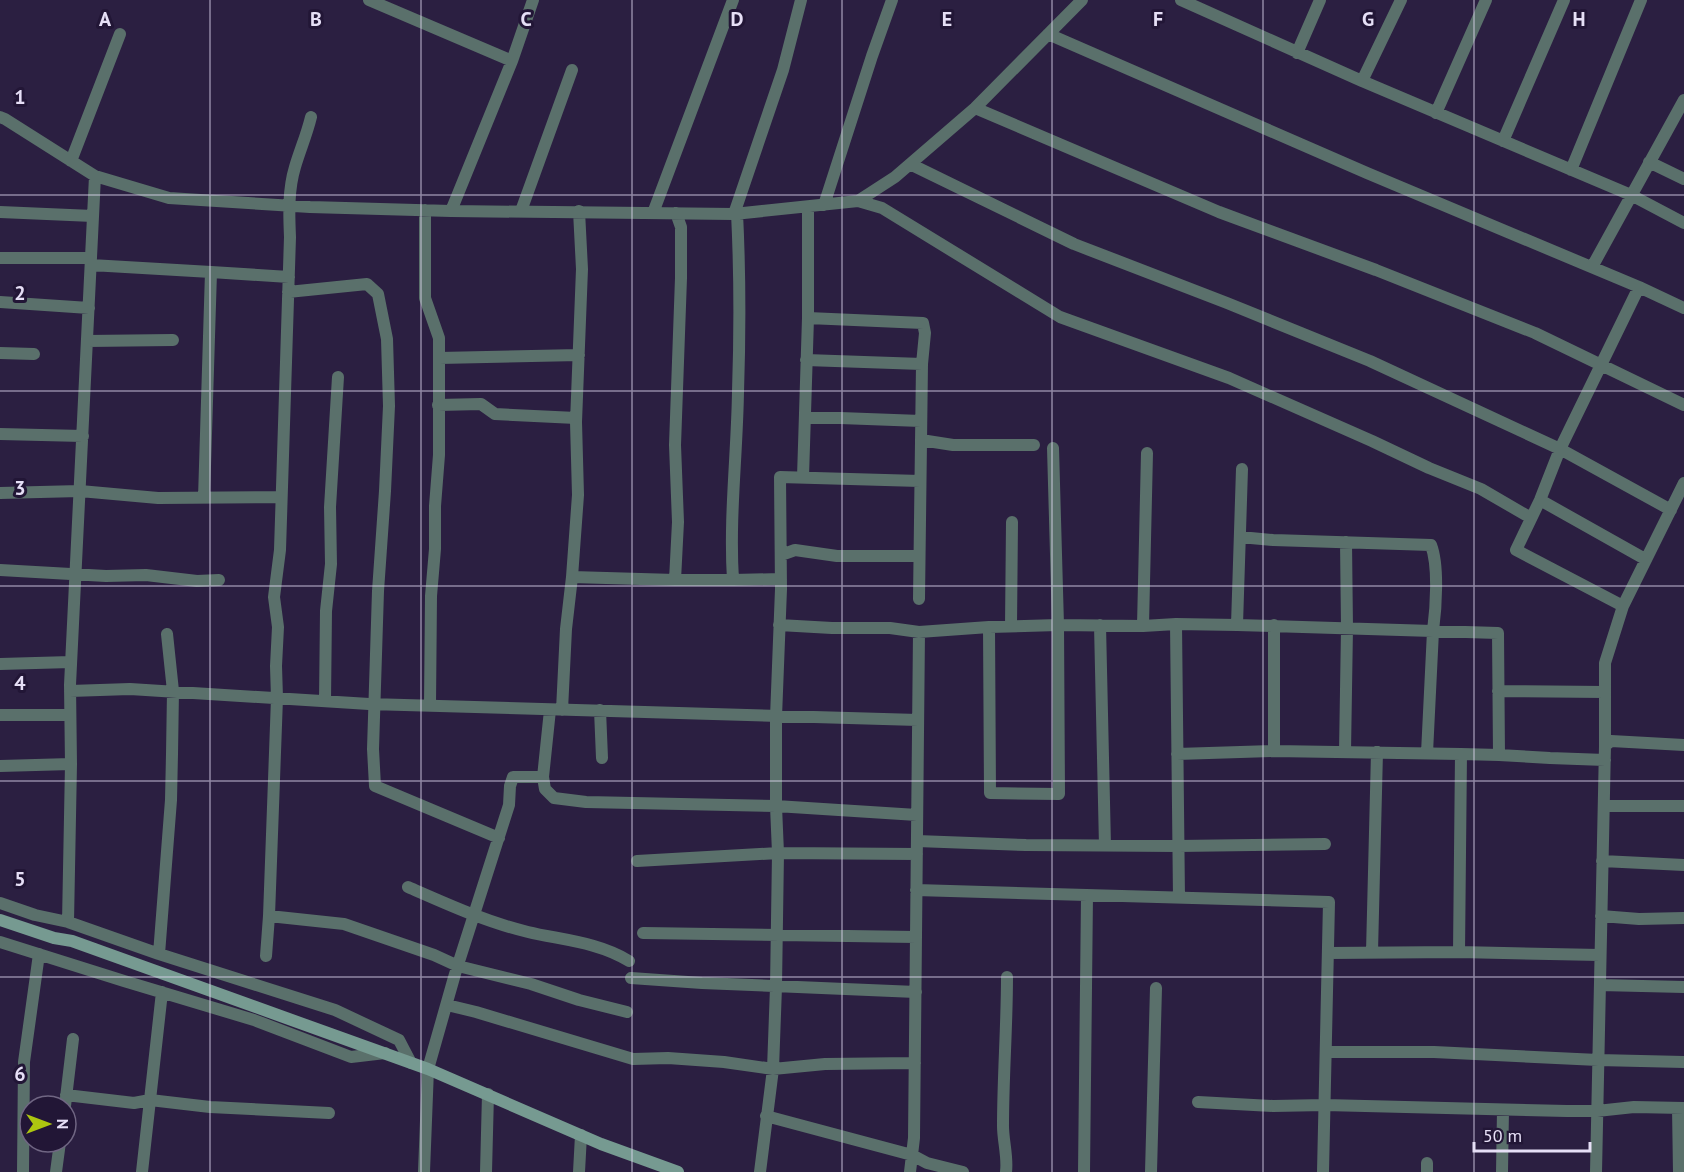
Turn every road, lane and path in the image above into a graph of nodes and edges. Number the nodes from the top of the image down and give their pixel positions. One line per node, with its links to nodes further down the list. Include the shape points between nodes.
1 (369, 0): 16 (street)
2 (533, 0): 16 (street)
3 (733, 0): 41 (street)
4 (801, 0): 43 (street, via 783,70)
5 (892, 0): 33 (street)
6 (1082, 0): 14 (street)
7 (1181, 0): 15 (street)
8 (1320, 0): 15 (street)
9 (1401, 0): 18 (street)
10 (1486, 0): 21 (street)
11 (1564, 0): 24 (street)
12 (1641, 0): 28 (street)
13 (120, 34): 25 (street)
14 (1048, 34): 20 (street); 48 (street)
15 (1297, 53): 18 (street)
16 (512, 61): 37 (street)
17 (572, 70): 38 (street)
18 (1362, 81): 21 (street)
19 (1684, 100): 26 (street)
20 (975, 108): 27 (street); 65 (street, via 1219,212 1535,333)
21 (1436, 113): 24 (street)
22 (0, 117): 25 (street)
23 (311, 117): 34 (street, via 294,168)
24 (1503, 141): 28 (street)
25 (71, 161): 29 (street)
26 (1649, 162): 30 (street); 31 (street)
27 (910, 164): 32 (street); 77 (street, via 1074,244 1370,361)
28 (1571, 170): 31 (street)
29 (95, 176): 34 (street, via 169,198); 44 (street)
30 (1684, 179)
31 (1631, 195): 45 (street); 48 (street)
32 (858, 201): 33 (street); 89 (street, via 882,208 1060,317 1229,378 1481,489)
33 (824, 205): 35 (street)
34 (288, 206): 36 (street); 50 (street)
35 (808, 207): 43 (street); 56 (street)
36 (425, 210): 37 (street); 62 (street, via 425,298 439,338)
37 (451, 211): 38 (street)
38 (521, 211): 40 (street)
39 (0, 212): 44 (street)
40 (579, 212): 41 (street); 61 (street)
41 (652, 213): 42 (street)
42 (676, 213): 43 (street); 101 (street, via 681,227 681,278)
43 (735, 213): 102 (street, via 739,264)
44 (93, 216): 47 (street)
45 (1684, 223)
46 (0, 258): 47 (street)
47 (91, 262): 49 (street); 54 (street)
48 (1592, 267): 51 (street)
49 (212, 272): 50 (street); 86 (street)
50 (289, 277): 52 (street)
51 (1639, 287): 55 (street); 65 (street)
52 (288, 292): 85 (street); 126 (street, via 367,284 378,294 387,339 389,406)
53 (0, 302): 54 (street)
54 (89, 308): 58 (street)
55 (1684, 308)
56 (808, 318): 63 (street); 64 (street, via 923,323)
57 (173, 340): 58 (street)
58 (87, 341): 73 (street)
59 (0, 353): 60 (street)
60 (34, 354)
61 (579, 355): 62 (street); 69 (street)
62 (439, 358): 67 (street)
63 (806, 360): 64 (street); 70 (street)
64 (922, 364): 71 (street)
65 (1601, 365): 68 (street); 77 (street)
66 (338, 377): 125 (street)
67 (438, 405): 69 (street, via 481,404 495,414); 127 (street)
68 (1684, 405)
69 (576, 418): 98 (street, via 578,495)
70 (805, 418): 71 (street); 80 (street)
71 (921, 420): 74 (street)
72 (0, 434): 73 (street)
73 (82, 436): 83 (street)
74 (921, 440): 75 (street, via 953,445); 81 (street)
75 (1034, 445)
76 (1053, 448): 107 (street)
77 (1560, 449): 87 (street); 88 (street)
78 (1147, 453): 112 (street)
79 (1242, 469): 91 (street)
80 (803, 477): 81 (street); 93 (street, via 780,477)
81 (920, 481): 94 (street)
82 (1684, 483): 88 (street)
83 (80, 491): 84 (street); 86 (street); 97 (street)
84 (0, 493)
85 (281, 497): 86 (street); 124 (street, via 274,597 278,627)
86 (204, 498)
87 (1540, 500): 89 (street); 95 (street)
88 (1671, 510): 95 (street)
89 (1532, 518): 104 (street, via 1516,550)
90 (1012, 522): 110 (street)
91 (1239, 537): 92 (street); 108 (street)
92 (1346, 542): 114 (street); 115 (street, via 1431,544 1436,556)
93 (781, 555): 94 (street, via 795,550 837,556); 99 (street)
94 (919, 556): 103 (street)
95 (1645, 560): 104 (street)
96 (0, 570): 97 (street)
97 (76, 574): 100 (street); 118 (street)
98 (572, 577): 101 (street); 128 (street)
99 (781, 579): 102 (street); 106 (street)
100 (219, 580)
101 (675, 580): 102 (street)
102 (733, 580)
103 (919, 600)
104 (1623, 606): 123 (street, via 1605,663)
105 (1176, 624): 108 (street); 112 (street); 140 (street)
106 (779, 625): 116 (street); 132 (street)
107 (1058, 625): 110 (street); 111 (street); 113 (street, via 1059,794 990,793)
108 (1237, 625): 109 (street)
109 (1274, 625): 114 (street); 136 (street)
110 (1011, 626): 113 (street)
111 (1100, 626): 112 (street); 154 (street)
112 (1143, 626)
113 (989, 627): 116 (street)
114 (1347, 628): 115 (street); 137 (street)
115 (1432, 631): 122 (street, via 1498,633); 139 (street)
116 (919, 632): 133 (street)
117 (167, 634): 121 (street)
118 (71, 662): 119 (street); 120 (street)
119 (0, 664)
120 (70, 691): 121 (street); 131 (street)
121 (173, 691): 124 (street); 180 (street, via 171,800)
122 (1498, 691): 123 (street); 142 (street)
123 (1605, 692): 135 (street)
124 (277, 698): 125 (street); 167 (street)
125 (324, 701): 126 (street)
126 (375, 704): 127 (street); 152 (street, via 375,786)
127 (430, 705): 128 (street)
128 (556, 710): 129 (street); 147 (street)
129 (600, 710): 132 (street); 143 (street)
130 (0, 715): 131 (street)
131 (70, 715): 145 (street)
132 (776, 717): 133 (street); 148 (street)
133 (918, 720): 151 (street)
134 (1684, 745): 135 (street, via 1611,741)
135 (1605, 746): 144 (street)
136 (1274, 751): 137 (street); 140 (street)
137 (1345, 752): 138 (street)
138 (1377, 752): 139 (street); 176 (street)
139 (1427, 753): 141 (street)
140 (1177, 754): 155 (street)
141 (1461, 754): 142 (street); 177 (street)
142 (1499, 755): 144 (street)
143 (602, 758)
144 (1605, 760): 149 (street)
145 (70, 764): 146 (street); 171 (street)
146 (0, 766)
147 (543, 777): 148 (street, via 545,789 554,798 586,802); 152 (street, via 513,777)
148 (776, 806): 151 (street); 157 (street)
149 (1604, 806): 150 (street); 159 (street)
150 (1684, 806)
151 (917, 815): 156 (street)
152 (499, 838): 166 (street)
153 (1325, 844): 155 (street)
154 (1106, 846): 155 (street); 156 (street)
155 (1178, 846): 164 (street)
156 (917, 848): 157 (street); 162 (street)
157 (778, 854): 158 (street); 173 (street)
158 (638, 861)
159 (1602, 861): 160 (street); 168 (street)
160 (1684, 865)
161 (408, 887): 166 (street)
162 (916, 890): 163 (street); 174 (street)
163 (1087, 895): 164 (street); 229 (street)
164 (1179, 898): 178 (street, via 1329,902)
165 (0, 903): 171 (street)
166 (474, 915): 183 (street, via 528,932 574,940); 184 (street)
167 (269, 916): 182 (street); 184 (street, via 344,924)
168 (1601, 916): 169 (street); 181 (street)
169 (1684, 918)
170 (0, 920): 197 (main road, via 72,941)
171 (68, 922): 180 (street)
172 (643, 933): 173 (street)
173 (776, 935): 174 (street); 188 (street)
174 (916, 937): 192 (street)
175 (0, 942): 179 (street)
176 (1372, 952): 177 (street); 178 (street)
177 (1459, 952): 181 (street)
178 (1328, 953): 196 (street)
179 (39, 954): 191 (street); 218 (street, via 24,1062)
180 (159, 954): 200 (street, via 335,1010 399,1040)
181 (1600, 955): 187 (street)
182 (266, 956)
183 (629, 961)
184 (458, 966): 193 (street); 194 (street)
185 (1007, 977): 228 (street, via 1003,1128)
186 (631, 978): 188 (street)
187 (1600, 985): 189 (street); 198 (street)
188 (776, 987): 192 (street); 203 (street)
189 (1684, 987)
190 (1156, 988): 230 (street)
191 (162, 992): 197 (street, via 254,1020 351,1057); 206 (street)
192 (916, 992): 201 (street)
193 (447, 1005): 202 (street); 203 (street, via 633,1059 724,1062)
194 (627, 1012)
195 (73, 1040): 204 (street)
196 (1326, 1052): 198 (street, via 1434,1052); 209 (street)
197 (385, 1053): 200 (main road)
198 (1598, 1060): 199 (street); 212 (street)
199 (1684, 1062)
200 (411, 1063): 202 (main road)
201 (915, 1063): 203 (street, via 825,1064); 217 (street)
202 (428, 1069): 205 (main road); 221 (street)
203 (772, 1070): 214 (street)
204 (66, 1094)
205 (488, 1094): 215 (main road); 222 (street)
206 (150, 1100): 207 (street); 213 (street); 220 (street)
207 (78, 1101)
208 (1198, 1102): 209 (street)
209 (1325, 1105): 211 (street); 231 (street)
210 (1681, 1108): 212 (street); 234 (street)
211 (1503, 1110): 212 (street); 232 (street)
212 (1597, 1111): 233 (street)
213 (329, 1113)
214 (766, 1116): 217 (street); 225 (street)
215 (581, 1136): 223 (street); 224 (main road)
216 (58, 1154): 219 (street)
217 (912, 1155): 226 (street); 227 (street)
218 (23, 1172)
219 (56, 1172)
220 (142, 1172)
221 (424, 1172)
222 (486, 1172)
223 (579, 1172)
224 (675, 1172)
225 (760, 1172)
226 (910, 1172)
227 (963, 1172)
228 (1006, 1172)
229 (1084, 1172)
230 (1151, 1172)
231 (1323, 1172)
232 (1502, 1172)
233 (1596, 1172)
234 (1679, 1172)

